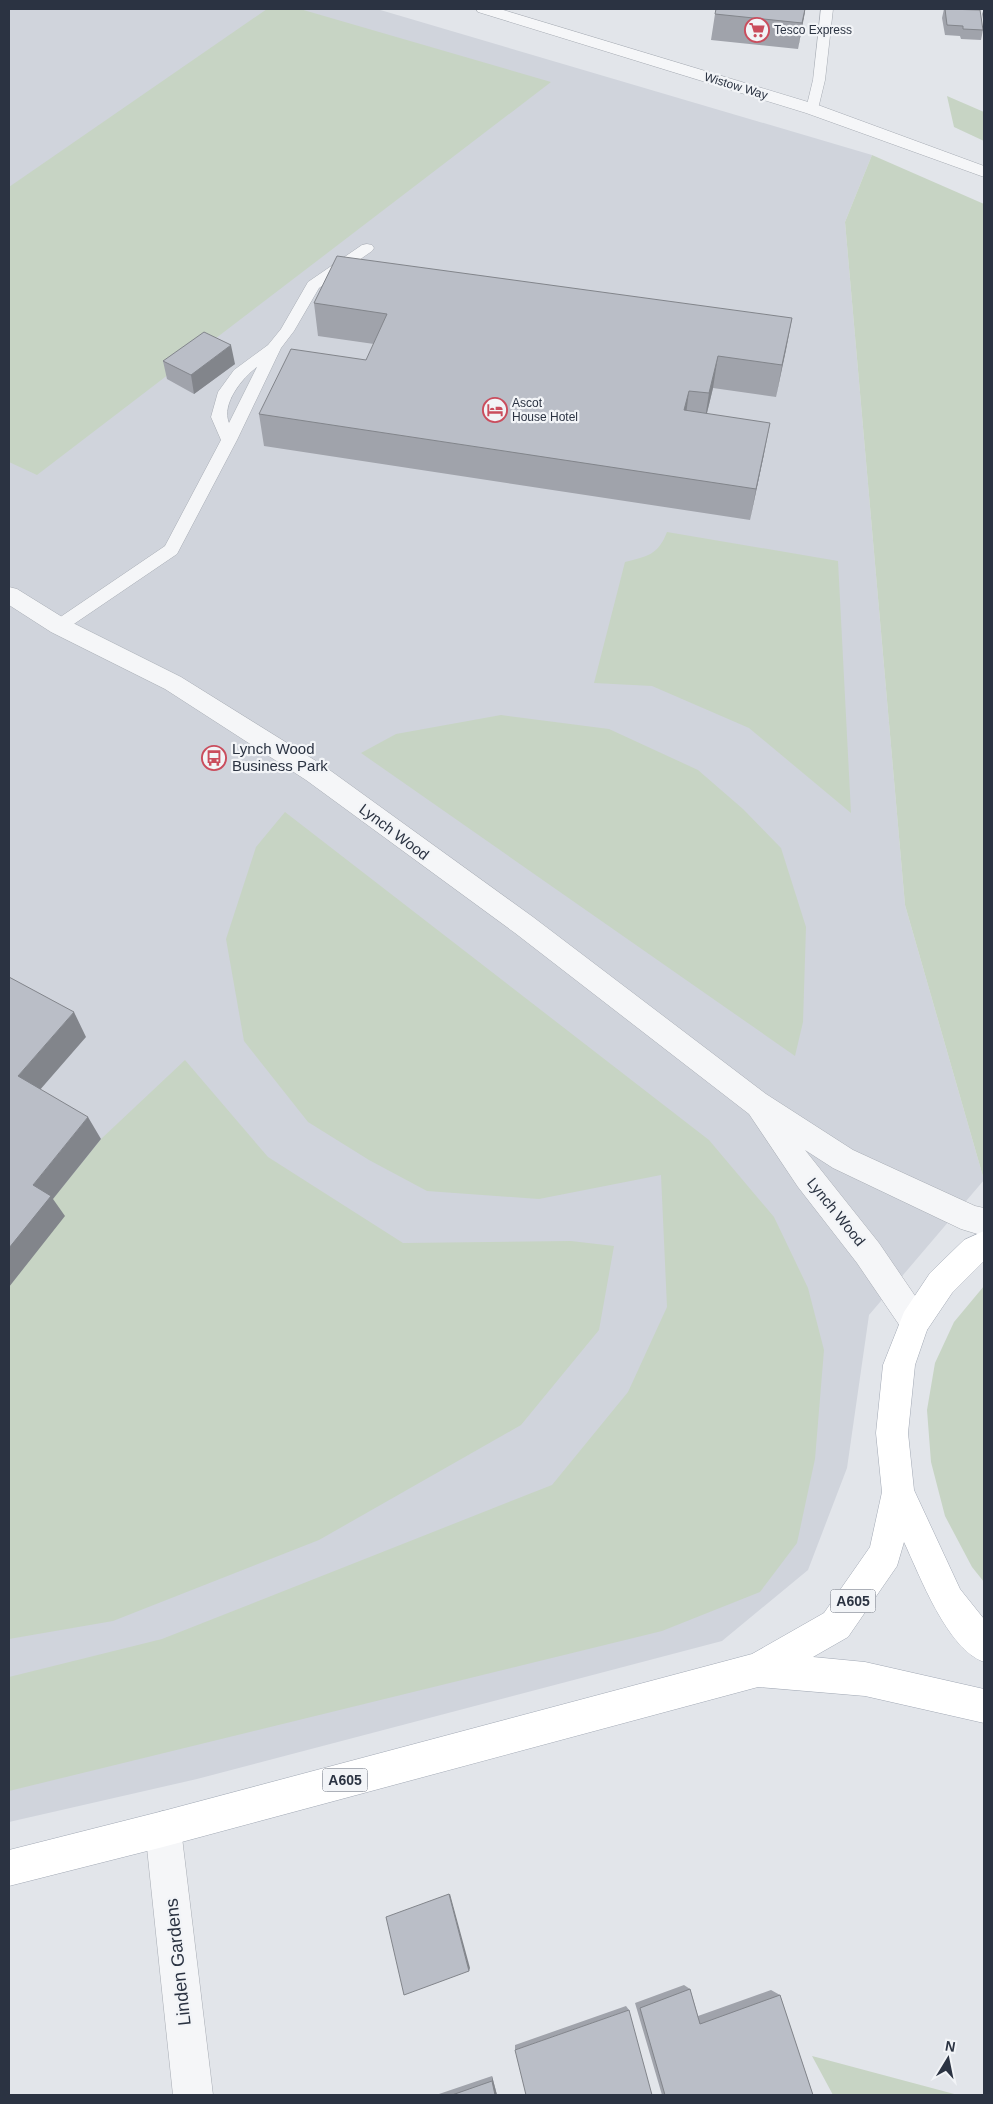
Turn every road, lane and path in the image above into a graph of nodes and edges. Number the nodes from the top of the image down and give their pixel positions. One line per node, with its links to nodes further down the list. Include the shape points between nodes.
1 (484, 9): 3 (street, Wistow Way)
2 (828, 9): 3 (lane)
3 (812, 109): 4 (street, Wistow Way)
4 (984, 172)
5 (367, 248): 6 (lane, via 313,285)
6 (271, 353): 7 (lane); 8 (lane); 8 (lane, via 238,373 226,392 219,417)
7 (286, 361)
8 (229, 440): 10 (lane, via 171,550)
9 (9, 595): 10 (street, Lynch Wood)
10 (59, 626): 11 (street, Lynch Wood, via 172,683 315,773 524,925)
11 (756, 1103): 12 (street, Lynch Wood, via 843,1159 971,1220); 14 (street, Lynch Wood, via 808,1178 868,1253)
12 (984, 1222)
13 (984, 1245): 14 (main road, via 941,1283)
14 (915, 1322): 15 (main road, via 899,1364 892,1433)
15 (898, 1492): 16 (main road, via 948,1601); 17 (main road, A605, via 886,1554 836,1625)
16 (984, 1645)
17 (758, 1670): 18 (main road, A605, via 865,1679); 19 (main road, A605)
18 (984, 1706)
19 (163, 1829): 20 (main road, A605); 21 (street, Linden Gardens)
20 (9, 1868)
21 (193, 2095)

